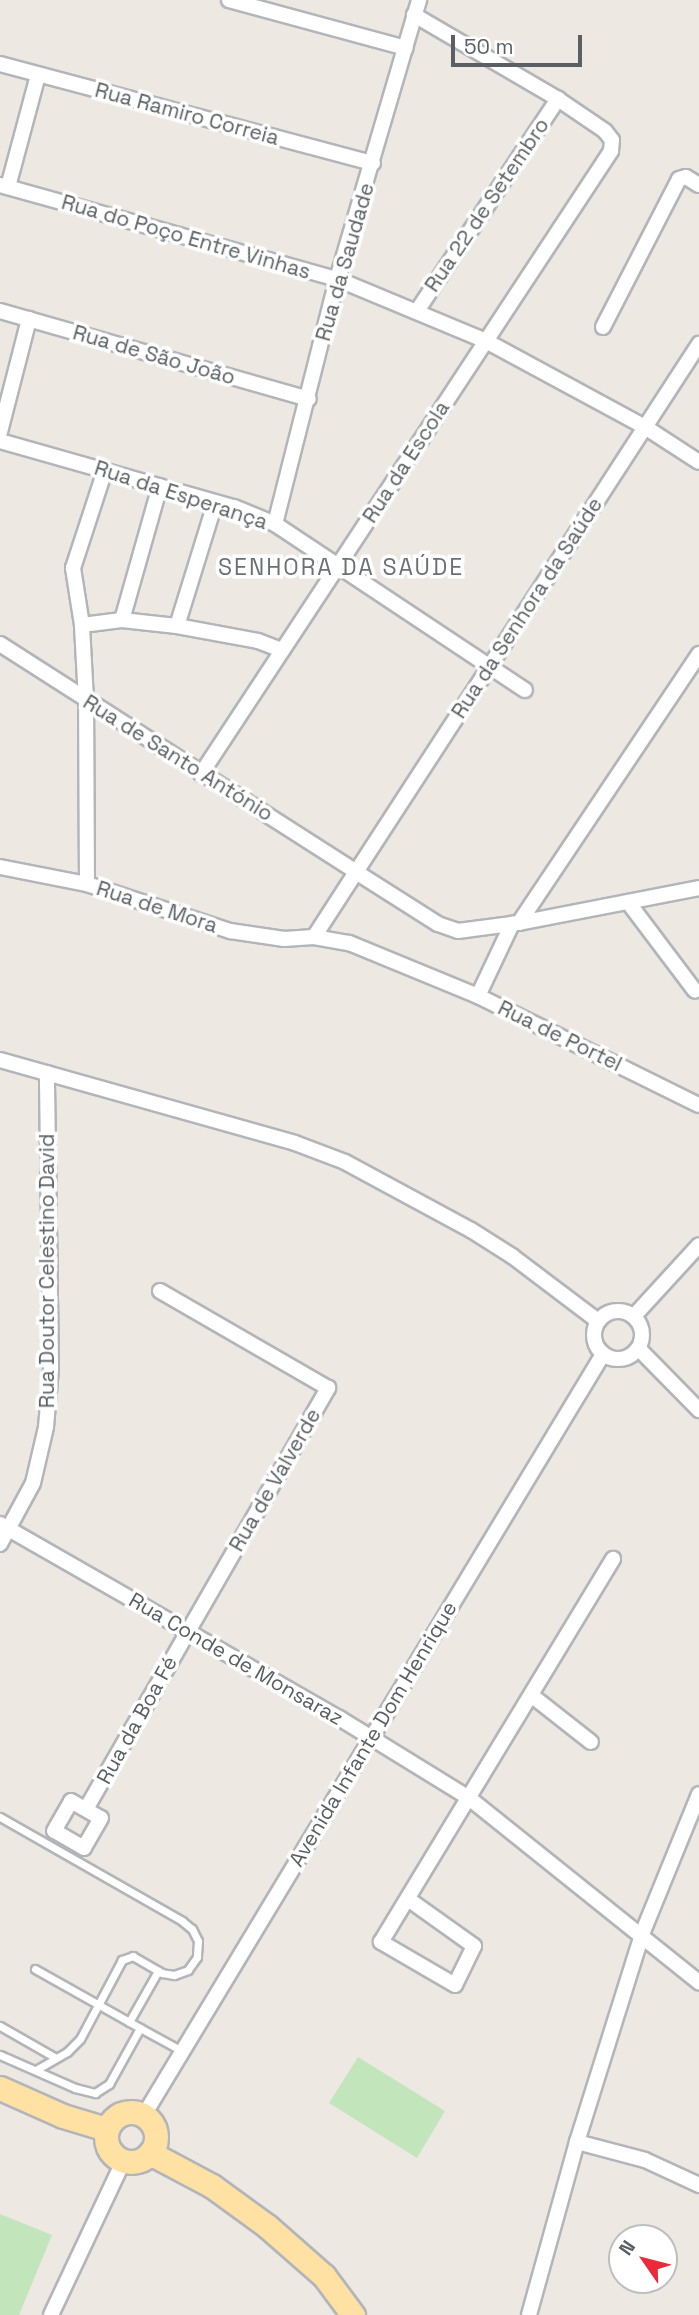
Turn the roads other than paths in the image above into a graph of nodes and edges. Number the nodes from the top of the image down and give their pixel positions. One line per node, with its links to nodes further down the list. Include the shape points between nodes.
1 (229, 0): 4 (street)
2 (419, 0): 3 (street, Rua da Saudade)
3 (414, 15): 4 (street, Rua da Saudade); 7 (street)
4 (405, 48): 8 (street, Rua da Saudade)
5 (0, 64): 6 (street, Rua Ramiro Correia)
6 (38, 75): 8 (street, Rua Ramiro Correia); 10 (street)
7 (558, 99): 13 (street, Rua 22 de Setembro); 16 (street, Rua da Escola, via 605,131 612,140 611,151)
8 (373, 163): 11 (street, Rua da Saudade)
9 (693, 181): 15 (street, via 679,179)
10 (4, 186): 11 (street, Rua do Poço Entre Vinhas)
11 (337, 279): 13 (street, Rua do Poço Entre Vinhas); 18 (street, Rua da Saudade)
12 (0, 311): 14 (street, Rua de São João)
13 (417, 311): 16 (street, Rua do Poço Entre Vinhas)
14 (29, 319): 18 (street, Rua de São João); 20 (street)
15 (603, 327)
16 (486, 341): 19 (street, Rua do Poço Entre Vinhas); 27 (street, Rua da Escola)
17 (699, 344): 19 (street, Rua da Senhora da Saúde)
18 (309, 399): 26 (street, Rua da Saudade)
19 (645, 428): 22 (street, Rua do Poço Entre Vinhas); 34 (street, Rua da Senhora da Saúde)
20 (0, 432)
21 (0, 441): 23 (street, Rua da Esperança)
22 (699, 462)
23 (105, 470): 24 (street, Rua da Esperança); 29 (street, via 73,568)
24 (160, 486): 25 (street, Rua da Esperança); 28 (street)
25 (215, 503): 26 (street, Rua da Esperança); 30 (street)
26 (275, 524): 27 (street, Rua da Esperança)
27 (338, 565): 32 (street, Rua da Escola); 34 (street, Rua da Esperança)
28 (122, 620): 29 (street); 30 (street)
29 (82, 625): 36 (street)
30 (177, 626): 32 (street)
31 (0, 644): 36 (street, Rua de Santo António)
32 (282, 650): 37 (street, Rua da Escola)
33 (699, 654): 43 (street)
34 (490, 665): 35 (street, Rua da Esperança); 39 (street, Rua da Senhora da Saúde)
35 (524, 690)
36 (86, 700): 37 (street, Rua de Santo António); 40 (street)
37 (201, 774): 39 (street, Rua de Santo António)
38 (0, 867): 40 (street, Rua de Mora)
39 (356, 872): 43 (street, Rua de Santo António, via 446,929); 44 (street, Rua da Senhora da Saúde)
40 (87, 884): 44 (street, Rua de Mora, via 230,931 284,939)
41 (699, 888): 42 (street, Rua de Santo António)
42 (628, 902): 43 (street, Rua de Santo António); 46 (street)
43 (515, 924): 47 (street)
44 (314, 937): 45 (street, Rua de Mora, via 349,943)
45 (419, 970): 47 (street, Rua de Portel)
46 (695, 991)
47 (478, 996): 50 (street, Rua de Portel)
48 (0, 1060): 49 (street)
49 (47, 1073): 54 (street, via 295,1143 345,1162 471,1230); 58 (street, Rua Doutor Celestino David, via 51,1369 46,1427 33,1483)
50 (699, 1105)
51 (699, 1245): 53 (street)
52 (160, 1291): 61 (street, Rua de Valverde, via 328,1388)
53 (634, 1316): 54 (street, via 615,1311); 55 (street, via 642,1332)
54 (598, 1321): 56 (street, via 594,1335)
55 (639, 1349): 56 (street, via 618,1360); 57 (street)
56 (603, 1354): 63 (street, Avenida Infante Dom Henrique)
57 (699, 1410)
58 (5, 1526): 59 (street, Rua Doutor Celestino David); 61 (street, Rua Conde de Monsaraz)
59 (0, 1544)
60 (613, 1559): 62 (street)
61 (188, 1630): 63 (street, Rua Conde de Monsaraz); 67 (street, Rua da Boa Fé)
62 (531, 1695): 64 (street); 66 (street)
63 (371, 1737): 66 (street, Rua Conde de Monsaraz); 78 (street, Avenida Infante Dom Henrique)
64 (592, 1742)
65 (699, 1794): 70 (street)
66 (469, 1798): 69 (street); 70 (street, Rua Conde de Monsaraz)
67 (86, 1809)
68 (0, 1817): 72 (lane, via 192,1929 198,1941 197,1957 188,1970 174,1975)
69 (408, 1899): 69 (street, via 380,1942 454,1985 474,1946)
70 (642, 1934): 73 (street, Rua Conde de Monsaraz); 85 (street)
71 (35, 1969): 74 (lane)
72 (158, 1971): 74 (lane, via 127,1956); 75 (lane)
73 (699, 1982)
74 (99, 2005): 75 (lane); 80 (lane, via 79,2039)
75 (129, 2022): 77 (lane)
76 (0, 2026): 80 (lane)
77 (140, 2028): 78 (lane); 81 (lane, via 109,2084 95,2093)
78 (181, 2051): 83 (street, Avenida Infante Dom Henrique)
79 (0, 2055): 81 (lane)
80 (56, 2059): 81 (lane)
81 (36, 2070)
82 (0, 2088): 84 (main road)
83 (144, 2115): 84 (main road, via 118,2115); 86 (main road, via 155,2129)
84 (106, 2129): 87 (main road, via 110,2152)
85 (577, 2142): 88 (street, via 645,2160); 91 (street)
86 (150, 2153): 87 (main road, via 138,2161); 90 (main road, via 212,2186 267,2226 324,2276)
87 (123, 2162): 89 (street)
88 (699, 2185)
89 (51, 2315)
90 (353, 2315)
91 (529, 2315)

